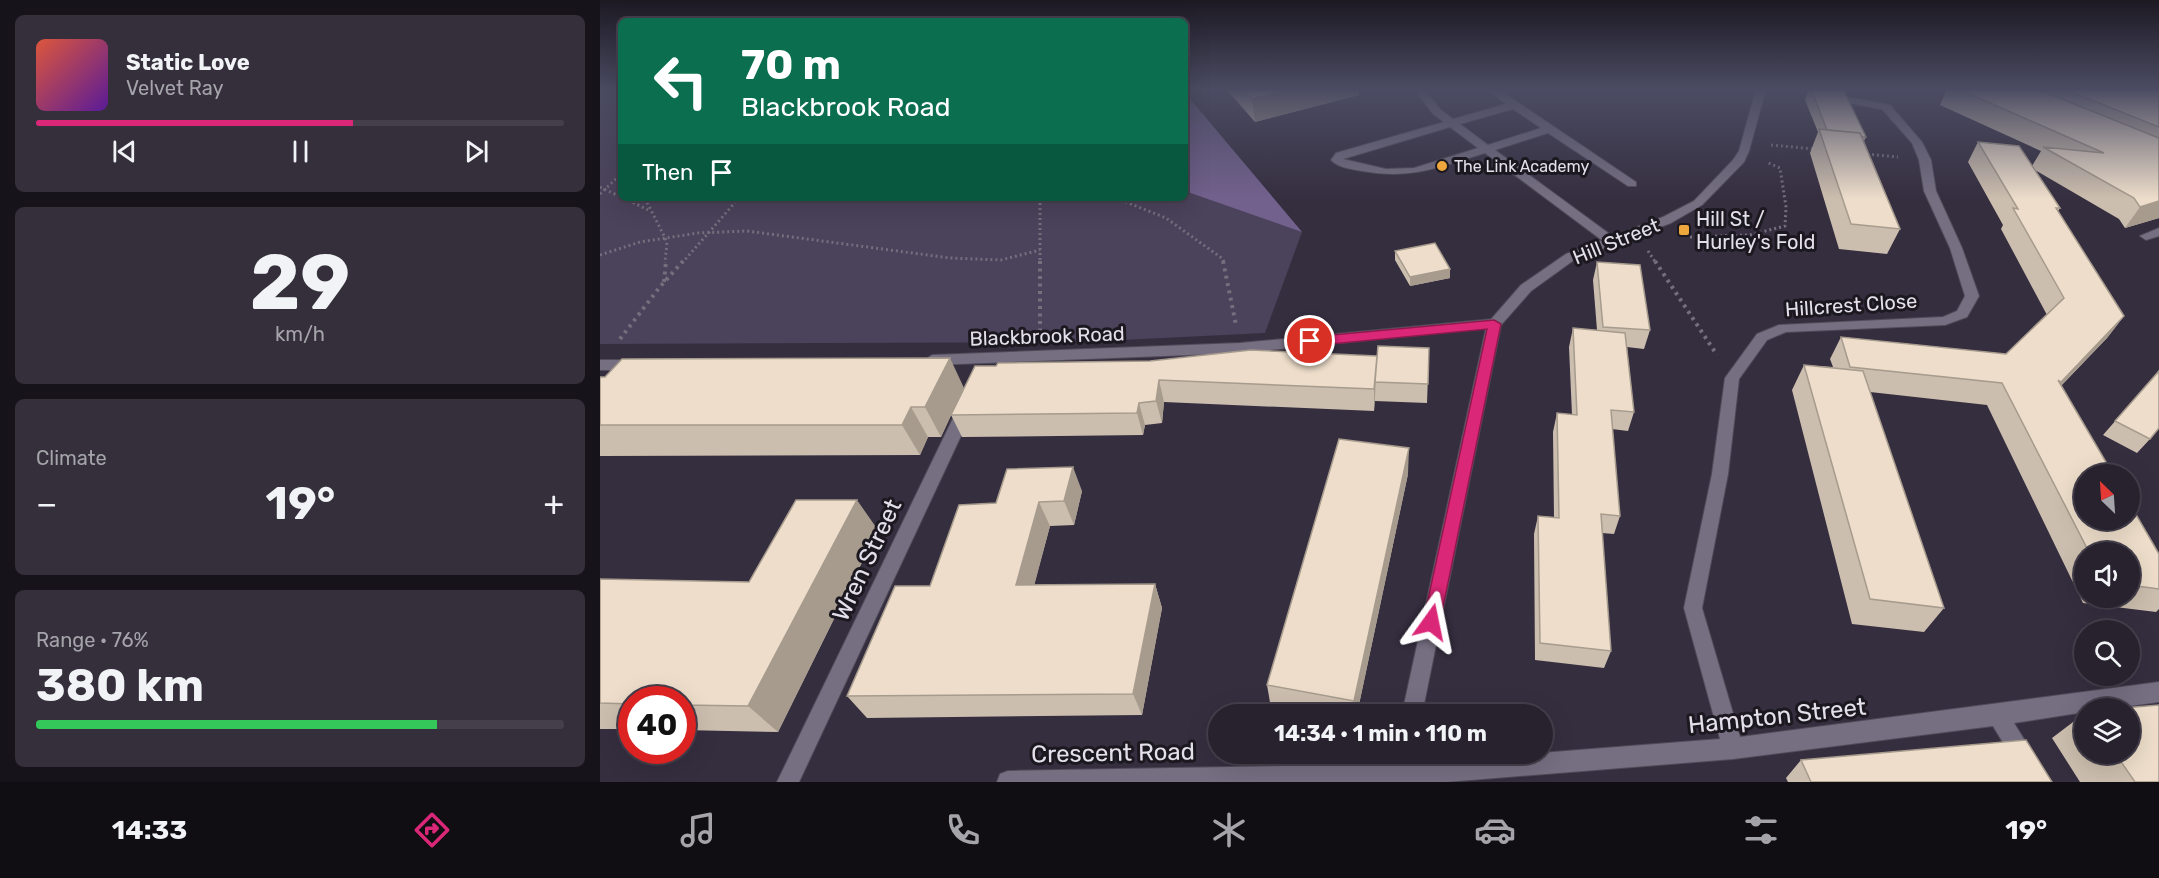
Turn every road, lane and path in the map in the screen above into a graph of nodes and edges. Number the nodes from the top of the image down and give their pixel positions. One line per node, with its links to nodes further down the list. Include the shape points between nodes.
1 (1443, 125): 8 (street, via 1340,155 1337,160 1386,172 1415,171)
2 (1455, 125): 8 (street)
3 (1544, 125): 6 (street)
4 (1751, 125): 7 (street, Hill Street)
5 (1902, 125): 11 (street, Hillcrest Close, via 1917,142)
6 (1549, 129): 8 (street); 13 (street)
7 (1745, 147): 9 (path); 25 (street, Hill Street, via 1738,162 1698,203); 26 (path, via 1780,168 1785,226 1738,237)
8 (1486, 148): 28 (street)
9 (1818, 150)
10 (1865, 154): 11 (path)
11 (1925, 160): 40 (street, Hillcrest Close, via 1930,191 1972,296 1962,314 1945,321 1784,328 1762,337)
12 (618, 177): 15 (path)
13 (1632, 184)
14 (600, 187): 15 (path)
15 (605, 189): 16 (path); 17 (path)
16 (600, 194)
17 (618, 195)
18 (630, 201): 23 (path)
19 (646, 201): 23 (path)
20 (737, 201): 24 (path)
21 (1040, 201): 29 (path)
22 (1124, 201): 34 (path, via 1166,218 1223,259)
23 (649, 210): 27 (path)
24 (713, 232): 27 (path); 29 (path, via 786,234 950,258 1001,260); 31 (path)
25 (1629, 234): 28 (street, Hill Street); 40 (path, via 1645,246)
26 (1685, 237)
27 (665, 238): 30 (path); 31 (path)
28 (1611, 241): 32 (street, Hill Street, via 1570,257 1526,288)
29 (1040, 250): 35 (path)
30 (600, 255)
31 (664, 282): 33 (path)
32 (1494, 324): 34 (street, Blackbrook Road); 42 (street, Hill Street)
33 (616, 343)
34 (1240, 348): 35 (street, Blackbrook Road)
35 (1039, 357): 36 (street, Blackbrook Road)
36 (990, 358): 37 (street, Blackbrook Road); 46 (street, Wren Street)
37 (919, 360)
38 (600, 365): 39 (street)
39 (647, 365)
40 (1732, 378): 44 (street, Hillcrest Close, via 1720,474 1693,608)
41 (2159, 692): 43 (street, Hampton Street)
42 (1414, 704)
43 (1998, 715): 44 (street, Hampton Street); 48 (street)
44 (1733, 748): 45 (street, Hampton Street)
45 (1398, 778): 47 (street, Crescent Road)
46 (788, 782)
47 (1008, 782)
48 (2039, 782)

